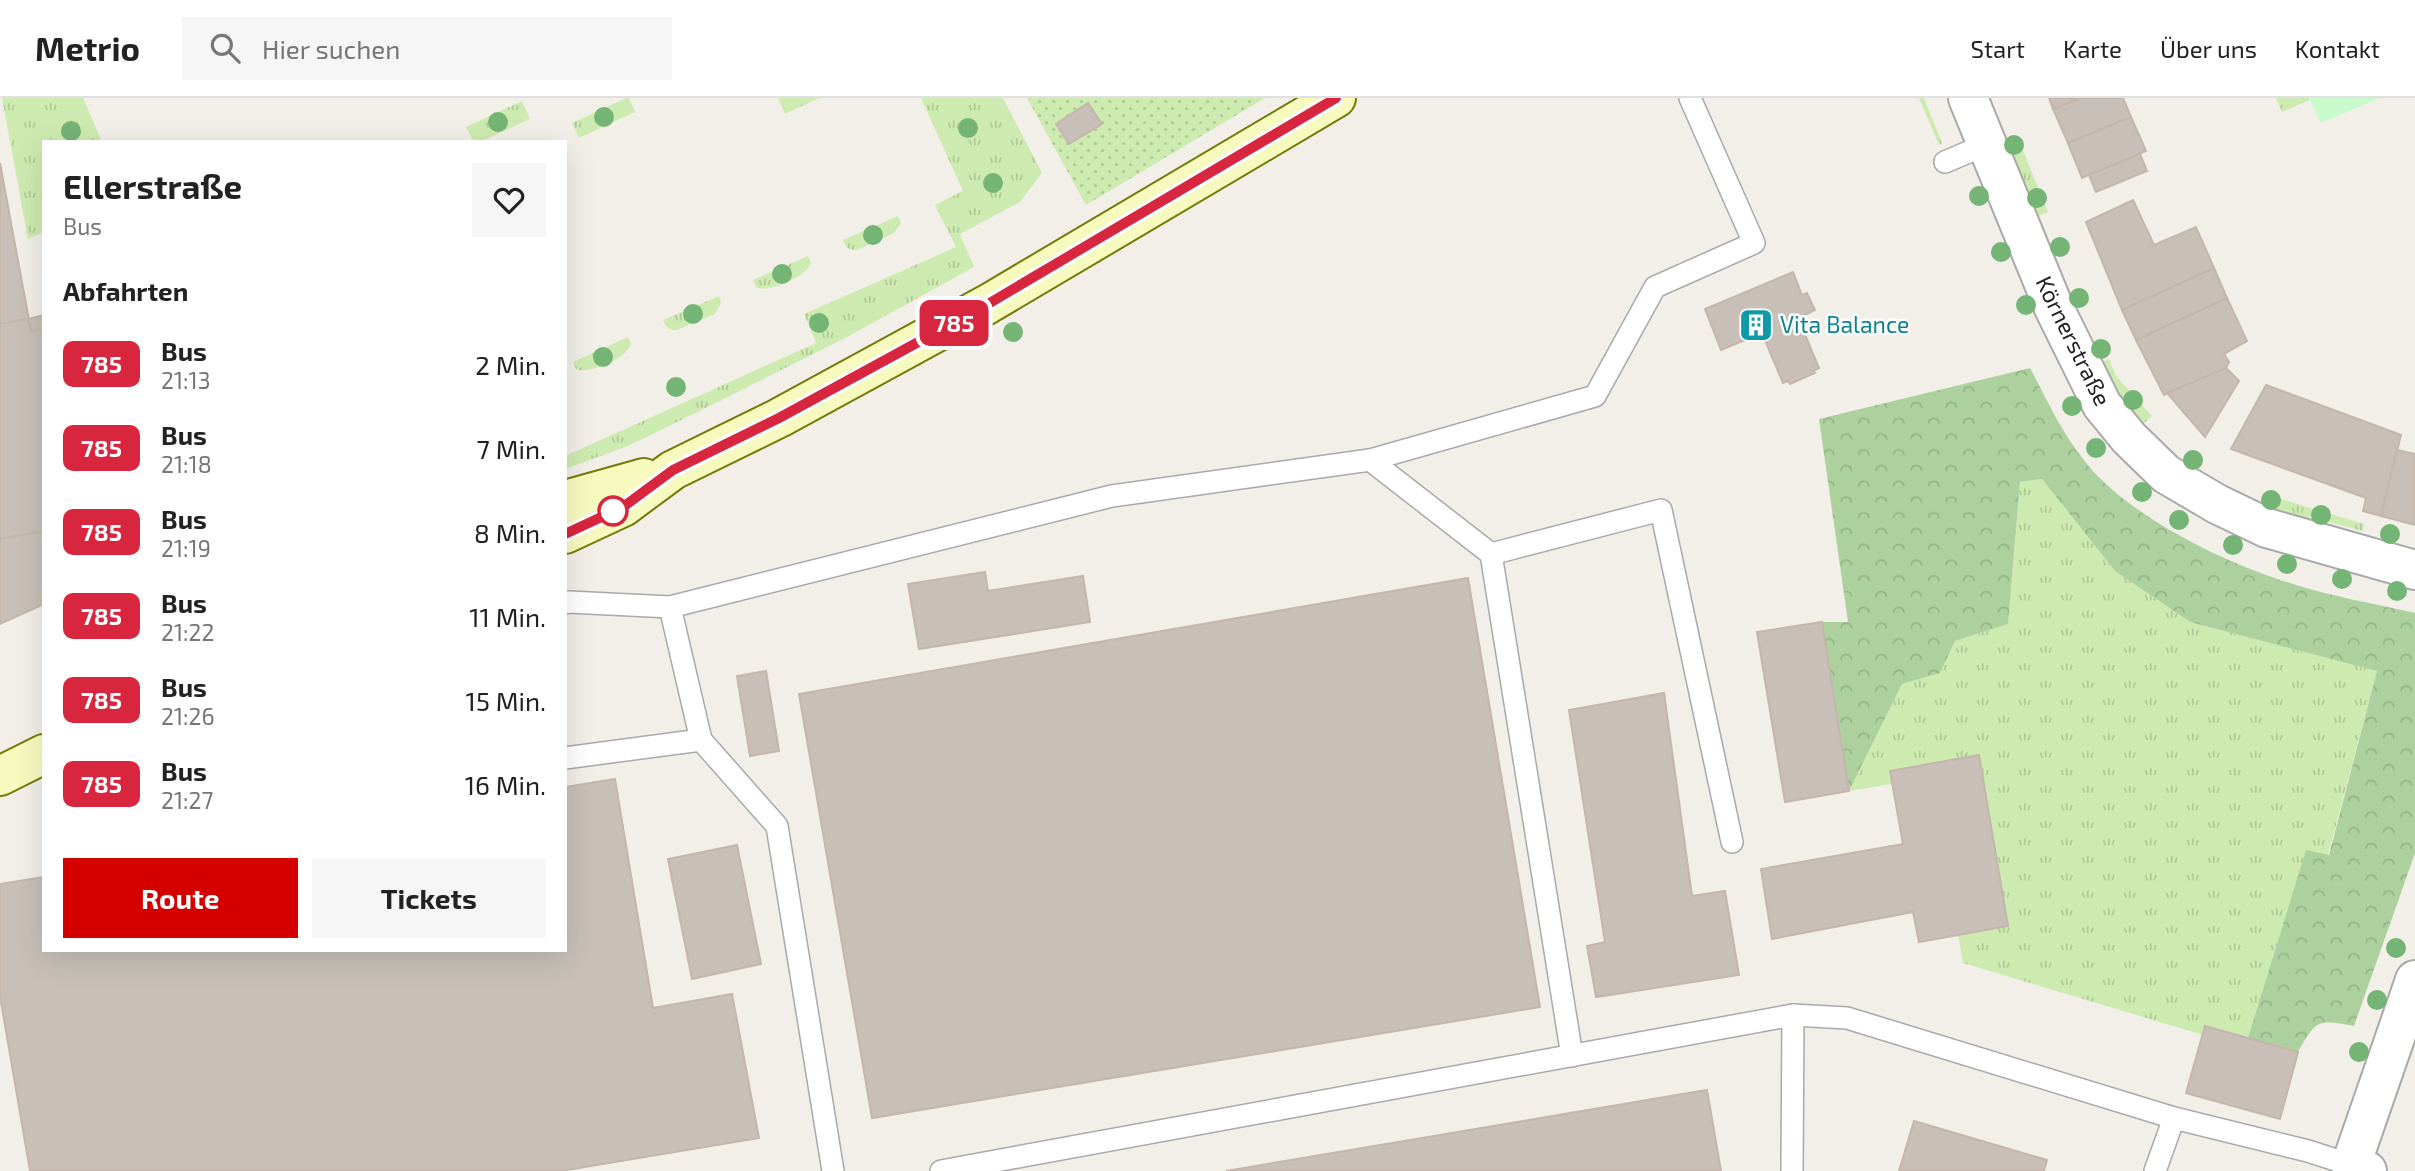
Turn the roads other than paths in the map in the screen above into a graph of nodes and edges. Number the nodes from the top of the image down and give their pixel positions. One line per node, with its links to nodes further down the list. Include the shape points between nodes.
1 (1336, 98): 7 (main road, via 988,304)
2 (1690, 98): 6 (lane, via 1754,243 1655,287 1595,396)
3 (1968, 98): 4 (street, Körnerstraße)
4 (1987, 144): 5 (lane); 11 (street, Körnerstraße, via 2071,343 2102,405 2129,438 2166,474 2267,528)
5 (1945, 162)
6 (1370, 460): 10 (lane); 13 (lane, via 1112,495)
7 (673, 470): 8 (main road); 9 (main road, via 623,507)
8 (567, 499)
9 (567, 533)
10 (1491, 554): 18 (lane, via 1661,510); 21 (lane)
11 (2415, 570)
12 (567, 602): 13 (lane)
13 (670, 607): 14 (lane)
14 (701, 740): 16 (lane); 24 (lane, via 778,827)
15 (42, 755): 17 (main road)
16 (567, 758)
17 (0, 776)
18 (1732, 842)
19 (2415, 981): 23 (street)
20 (1793, 1015): 21 (lane); 22 (lane, via 1847,1018); 26 (lane)
21 (1572, 1056): 25 (lane)
22 (2174, 1118): 23 (lane); 27 (lane)
23 (2359, 1168)
24 (833, 1171)
25 (941, 1171)
26 (1792, 1171)
27 (2155, 1171)

